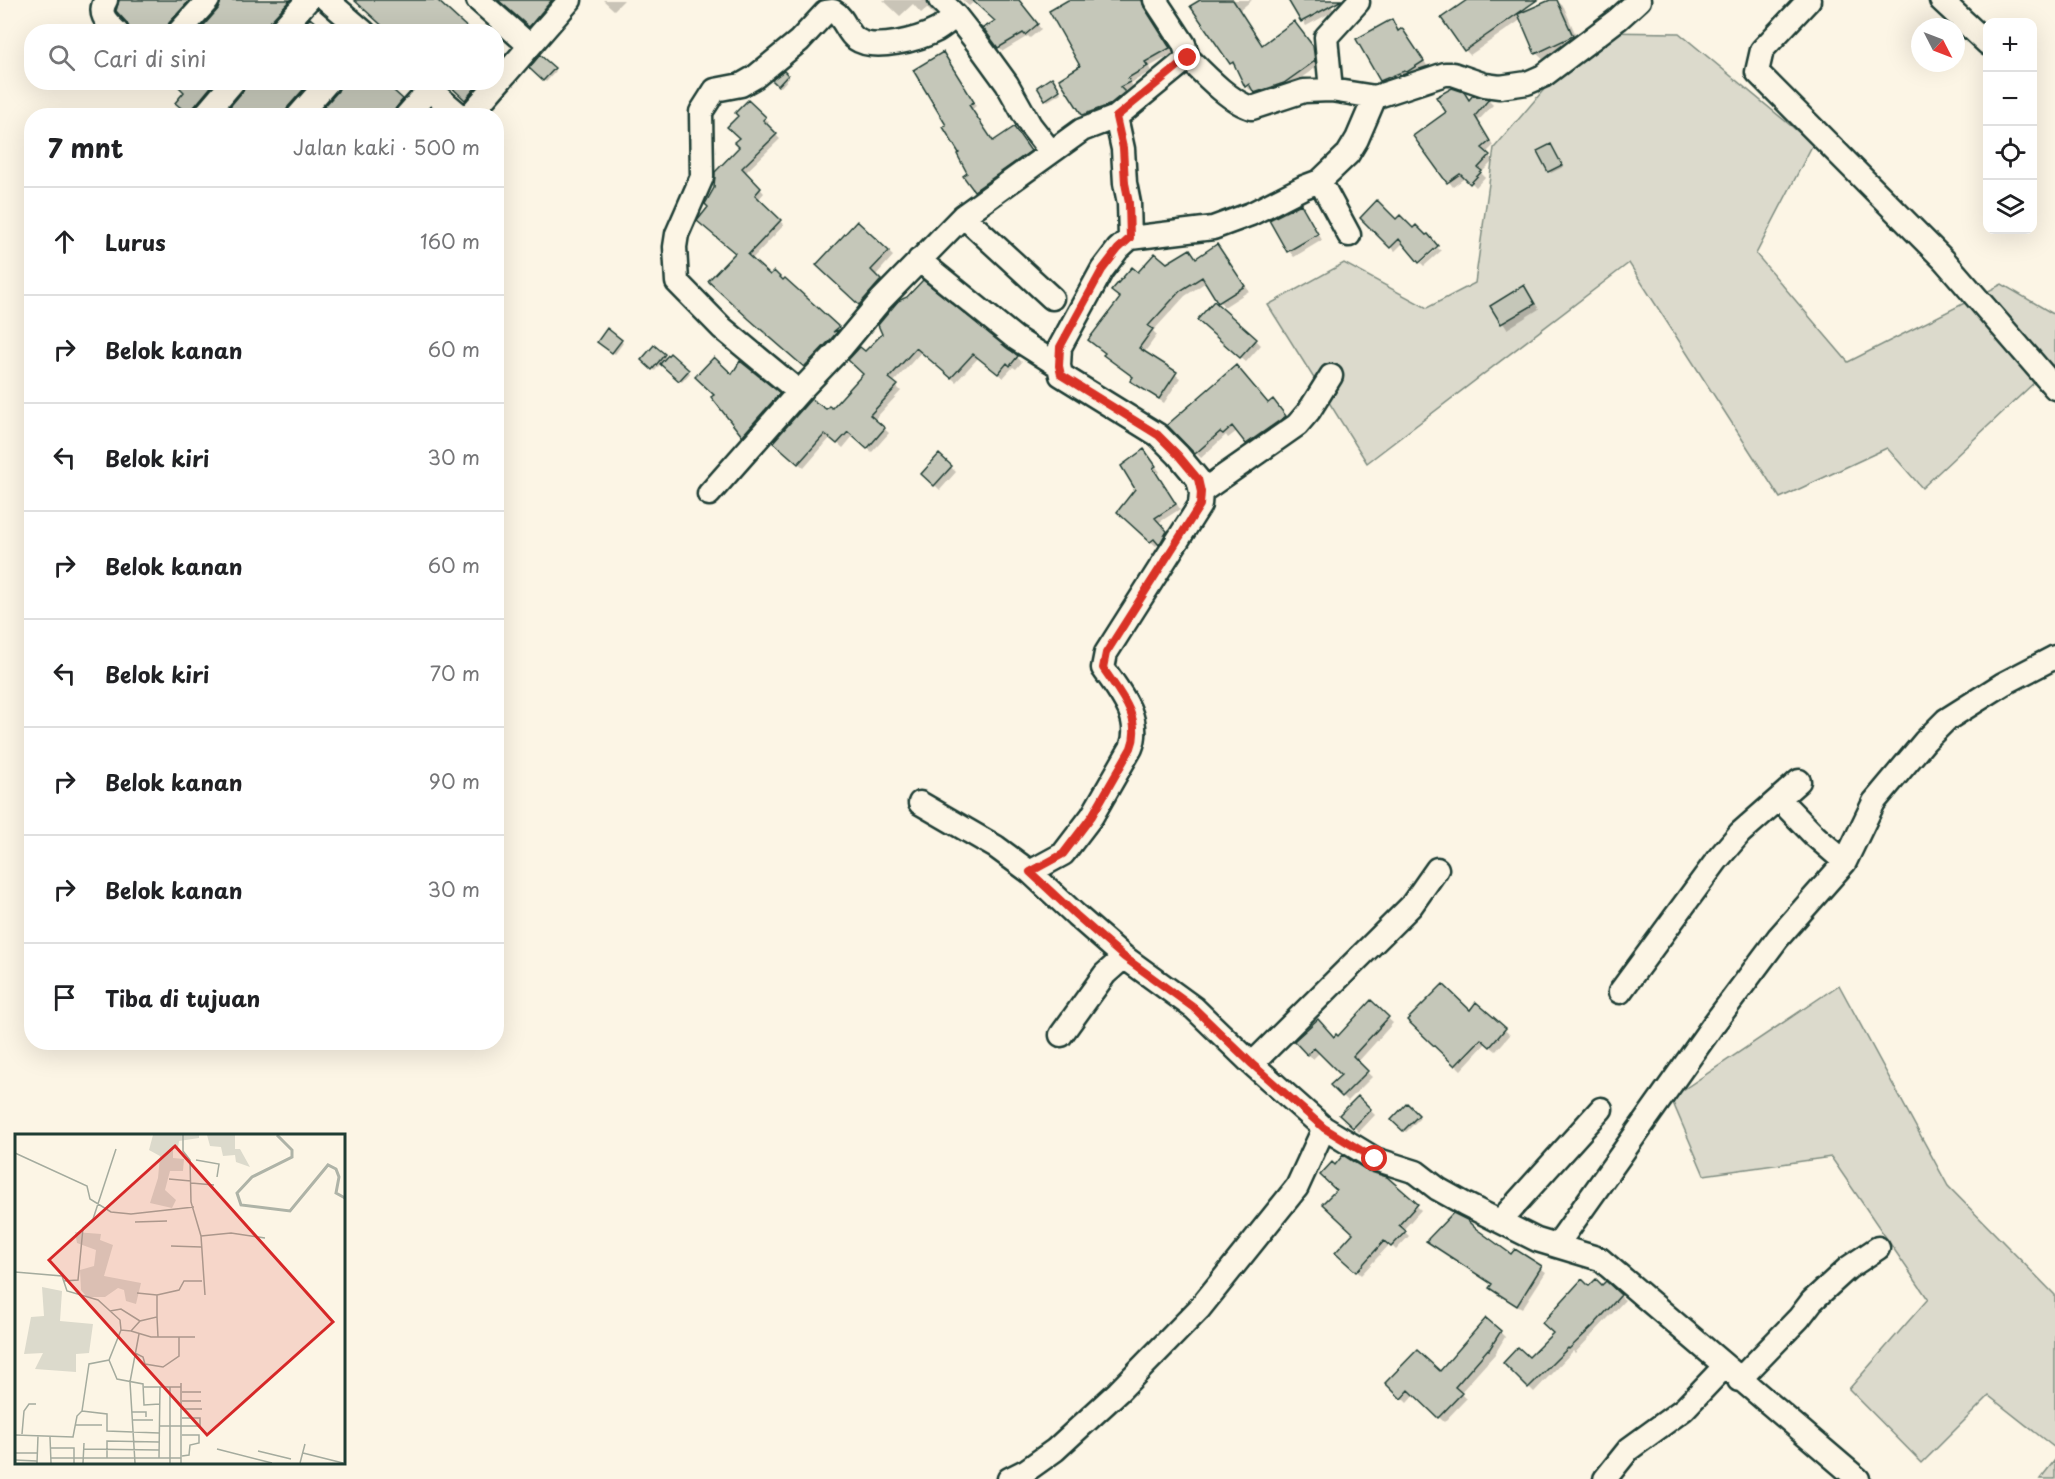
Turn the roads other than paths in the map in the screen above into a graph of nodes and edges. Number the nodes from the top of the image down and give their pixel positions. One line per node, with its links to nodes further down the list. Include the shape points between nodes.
1 (106, 0): 13 (street, via 103,15)
2 (208, 0): 14 (street)
3 (308, 0): 15 (street)
4 (327, 0): 16 (street)
5 (478, 0): 18 (street)
6 (570, 0): 18 (street)
7 (1155, 0): 19 (street)
8 (1639, 0): 27 (street, via 1543,75 1527,83 1500,87 1445,74)
9 (1809, 0): 43 (street, via 1762,50 1757,72 1944,260)
10 (1941, 0): 17 (street)
11 (1358, 2): 26 (street, via 1326,38)
12 (948, 8): 34 (street, via 1007,84); 44 (street, via 936,30 884,45 854,39 842,18 833,11 826,12 799,41 755,77 741,85 715,90 701,112 702,177 677,234 677,282 723,328)
13 (110, 24)
14 (186, 24)
15 (286, 24)
16 (355, 24)
17 (1983, 39)
18 (529, 45): 20 (street)
19 (1188, 58): 26 (street, via 1216,86 1252,108 1304,92); 33 (street)
20 (504, 76)
21 (226, 90): 28 (street)
22 (321, 90): 29 (street)
23 (422, 90): 30 (street)
24 (430, 90): 31 (street)
25 (492, 90): 32 (street)
26 (1331, 90): 27 (street)
27 (1375, 97): 35 (street, via 1348,154)
28 (211, 108)
29 (305, 108)
30 (411, 108)
31 (451, 108)
32 (476, 108)
33 (1116, 117): 34 (street, via 1082,130); 38 (street, via 1123,148)
34 (1051, 152): 36 (street)
35 (1320, 181): 37 (street); 38 (street, via 1213,228)
36 (963, 216): 39 (street); 40 (street)
37 (1349, 235)
38 (1130, 238): 41 (street, via 1102,270 1060,347)
39 (919, 260): 41 (street, via 1015,338); 44 (street)
40 (1052, 298)
41 (1059, 366): 45 (street, via 1061,375 1158,435 1198,479)
42 (1331, 376): 45 (street, via 1297,425)
43 (2055, 388)
44 (799, 392): 46 (street)
45 (1201, 492): 53 (street, via 1195,514 1103,662 1131,713 1136,736 1131,748 1092,816 1063,854)
46 (709, 494)
47 (2055, 657): 51 (street, via 1946,720 1924,741 1874,802)
48 (1799, 781): 49 (street)
49 (1779, 799): 51 (street); 55 (street, via 1740,833 1717,860)
50 (920, 803): 53 (street, via 996,847)
51 (1845, 862): 61 (street, via 1778,938)
52 (1437, 869): 57 (street, via 1411,906)
53 (1030, 872): 54 (street)
54 (1124, 957): 56 (street, via 1105,974); 57 (street, via 1194,1008)
55 (1620, 992)
56 (1061, 1035)
57 (1252, 1064): 59 (street)
58 (1601, 1109): 60 (street)
59 (1324, 1128): 60 (street, via 1375,1159 1416,1172 1438,1189); 64 (street, via 1297,1187 1199,1309 1141,1370 1055,1450)
60 (1500, 1221): 61 (street)
61 (1557, 1245): 63 (street, via 1600,1259)
62 (1878, 1248): 63 (street, via 1848,1268 1799,1318)
63 (1732, 1373): 65 (street, via 1629,1449); 66 (street)
64 (1009, 1479)
65 (1605, 1479)
66 (1858, 1479)

